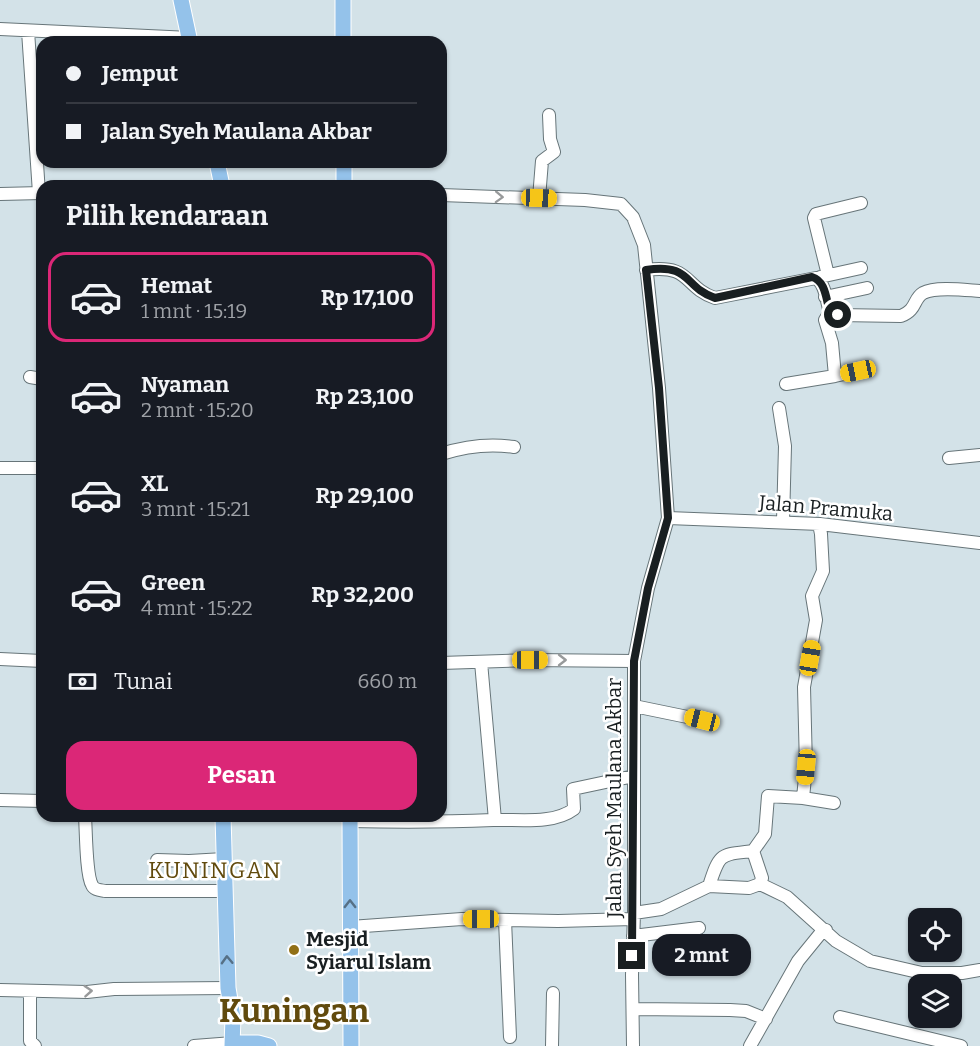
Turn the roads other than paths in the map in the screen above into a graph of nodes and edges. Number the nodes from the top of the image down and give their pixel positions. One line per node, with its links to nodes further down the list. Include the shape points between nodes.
1 (181, 0): 6 (main road)
2 (343, 0): 7 (main road)
3 (0, 29): 4 (street)
4 (28, 30): 5 (street); 9 (street)
5 (125, 36)
6 (189, 36)
7 (344, 36)
8 (549, 115): 13 (street, via 554,152 542,161)
9 (36, 139)
10 (36, 193): 11 (street)
11 (0, 194)
12 (447, 195): 13 (street, one-way to 13)
13 (539, 198): 16 (street, Jalan Syeh Maulana Akbar, via 621,204 633,217 644,245)
14 (861, 203): 17 (street, via 816,214)
15 (861, 268): 17 (street)
16 (646, 270): 17 (street, via 660,268 684,274 704,294 715,298); 32 (street, Jalan Syeh Maulana Akbar)
17 (822, 277): 20 (street)
18 (867, 288): 20 (street)
19 (980, 291): 21 (street, via 924,292 910,312 898,316)
20 (825, 297): 21 (street)
21 (830, 312): 23 (street, via 825,320)
22 (858, 371): 23 (street)
23 (835, 376): 24 (street)
24 (786, 384)
25 (779, 408): 33 (street, via 785,446)
26 (514, 447): 27 (street, via 492,444)
27 (447, 452)
28 (980, 455): 29 (street)
29 (949, 458)
30 (0, 468): 31 (street)
31 (36, 468)
32 (668, 518): 33 (street, Jalan Pramuka); 38 (street, Jalan Syeh Maulana Akbar, via 648,588)
33 (783, 521): 34 (street, Jalan Pramuka)
34 (819, 524): 35 (street, Jalan Pramuka); 44 (street, via 824,571 812,596 816,620 804,687)
35 (980, 543)
36 (0, 659): 37 (street)
37 (36, 661)
38 (634, 661): 39 (street, one-way to 38); 41 (street, Jalan Syeh Maulana Akbar)
39 (481, 662): 40 (street); 48 (street)
40 (447, 663)
41 (634, 706): 42 (street); 43 (street, Jalan Syeh Maulana Akbar)
42 (702, 720)
43 (634, 776): 48 (street, via 573,789 574,809 564,815); 59 (street, Jalan Syeh Maulana Akbar)
44 (803, 798): 47 (street); 53 (street, via 768,796 765,834)
45 (0, 800): 46 (street)
46 (36, 801)
47 (834, 803)
48 (495, 820): 52 (street)
49 (85, 822): 58 (street, via 89,876 97,890)
50 (223, 822): 54 (main road)
51 (350, 822): 62 (main road, one-way to 51)
52 (447, 822)
53 (753, 851): 56 (street, via 762,878); 57 (street, via 721,857)
54 (224, 859): 55 (street); 58 (main road)
55 (157, 860)
56 (760, 884): 57 (street, via 749,888); 61 (street, via 787,897)
57 (709, 886): 59 (street, via 661,909)
58 (225, 891): 66 (main road, one-way to 58)
59 (633, 916): 60 (street); 64 (street, Jalan Syeh Maulana Akbar)
60 (505, 920): 62 (street); 73 (street)
61 (822, 926): 65 (street, via 870,962 922,973); 72 (street)
62 (350, 927): 78 (main road)
63 (699, 928): 64 (street)
64 (633, 936): 70 (street, Jalan Syeh Maulana Akbar)
65 (980, 970)
66 (228, 988): 68 (street, one-way to 66); 74 (main road)
67 (0, 990): 68 (street)
68 (30, 991): 75 (street, via 30,1041)
69 (553, 993): 79 (street)
70 (633, 1009): 72 (street, via 703,1008 748,1012); 80 (street, Jalan Syeh Maulana Akbar)
71 (840, 1017): 82 (street)
72 (764, 1018): 81 (street)
73 (510, 1037)
74 (232, 1045): 76 (street); 77 (main road)
75 (35, 1046)
76 (194, 1046)
77 (269, 1046)
78 (351, 1046)
79 (552, 1046)
80 (633, 1046)
81 (750, 1046)
82 (960, 1046)

